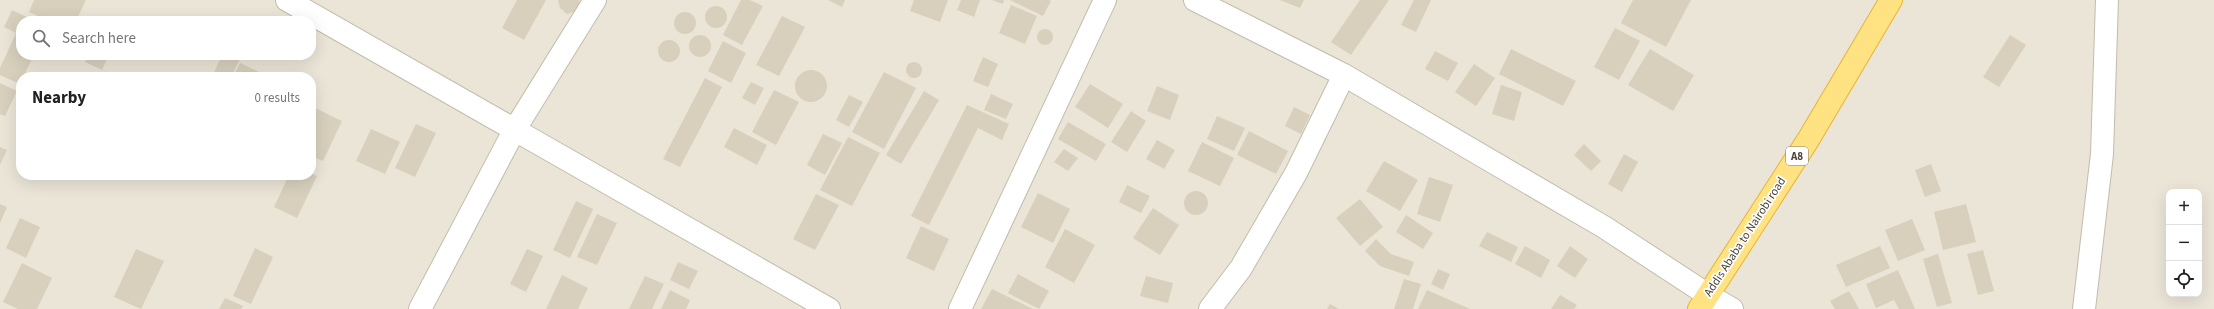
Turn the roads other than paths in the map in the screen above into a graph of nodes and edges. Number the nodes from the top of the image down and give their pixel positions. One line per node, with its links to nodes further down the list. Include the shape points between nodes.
1 (287, 0): 7 (street)
2 (595, 0): 10 (street)
3 (1105, 0): 14 (street)
4 (1195, 0): 9 (street)
5 (1891, 0): 11 (highway, Addis Ababa to Nairobi road / A8, via 1808,140)
6 (2107, 0): 17 (street, via 2102,154)
7 (315, 16)
8 (316, 16): 10 (street)
9 (1344, 75): 11 (street, via 1604,227); 15 (street, via 1296,173 1241,268)
10 (515, 129): 12 (street); 13 (street)
11 (1704, 302): 16 (street)
12 (420, 309)
13 (829, 309)
14 (960, 309)
15 (1210, 309)
16 (1732, 309)
17 (2084, 309)

